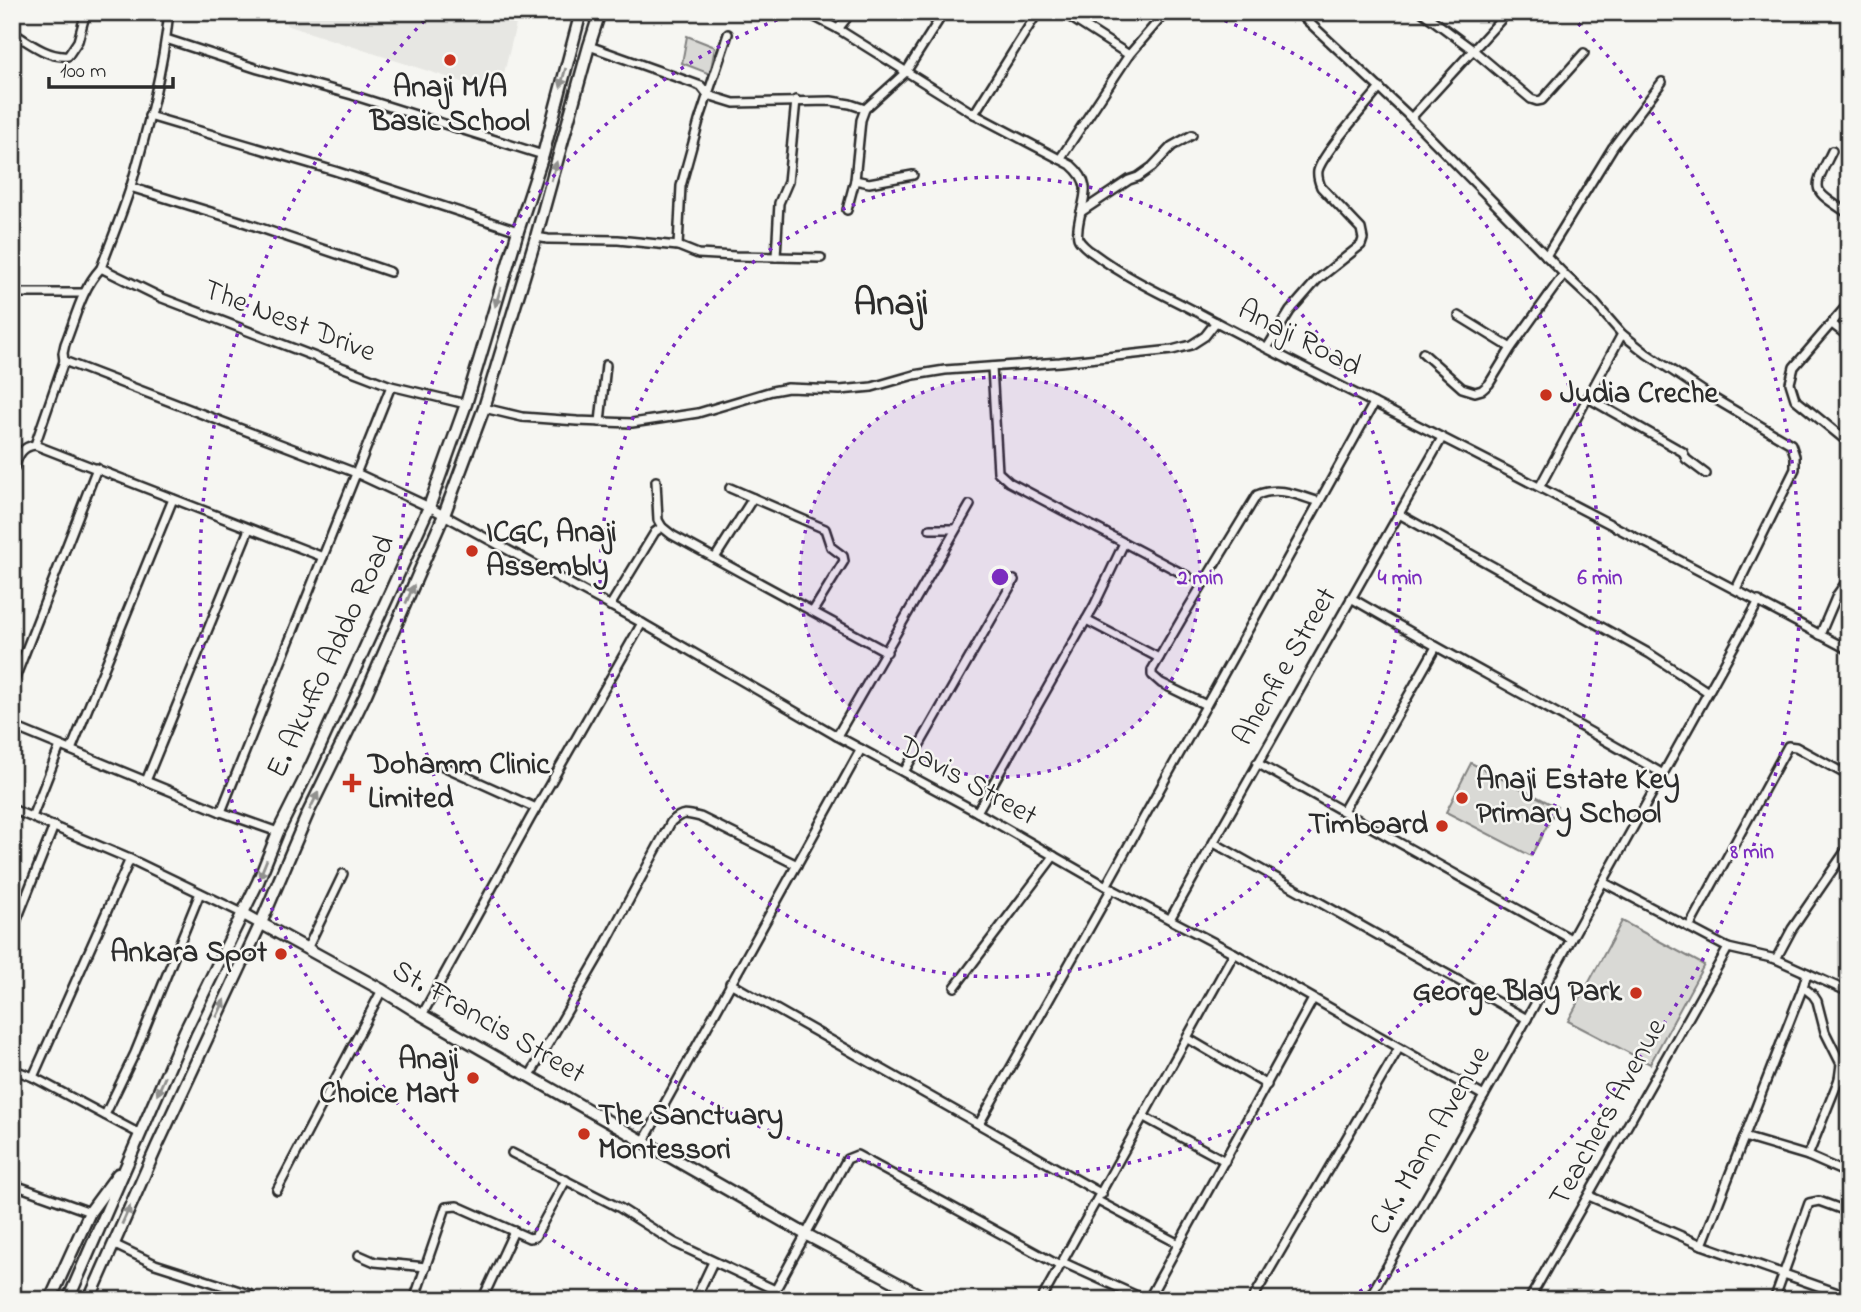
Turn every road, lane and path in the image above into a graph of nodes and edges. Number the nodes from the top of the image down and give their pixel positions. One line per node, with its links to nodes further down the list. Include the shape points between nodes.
1 (86, 12): 15 (street, via 78,41 68,55 44,51)
2 (169, 12): 17 (street)
3 (581, 12): 33 (main road, E. Akuffo Addo Road, one-way to 33)
4 (600, 12): 18 (main road, E. Akuffo Addo Road)
5 (805, 12): 14 (street, Anaji Road)
6 (848, 12): 14 (street)
7 (944, 12): 22 (street)
8 (1038, 12): 28 (street)
9 (1062, 12): 21 (street)
10 (1166, 12): 21 (street)
11 (1298, 12): 24 (street)
12 (1422, 12): 19 (street)
13 (1504, 13): 19 (street)
14 (838, 29): 22 (street, Anaji Road)
15 (12, 33)
16 (728, 34): 25 (street)
17 (166, 39): 29 (street); 33 (street)
18 (589, 46): 25 (street, via 701,86); 42 (main road, E. Akuffo Addo Road, one-way to 18)
19 (1473, 50): 20 (street, via 1536,101 1542,100); 30 (street)
20 (1584, 53)
21 (1129, 55): 34 (street)
22 (906, 72): 27 (street); 28 (street, Anaji Road)
23 (1662, 82): 44 (street, via 1613,147)
24 (1380, 88): 30 (street); 58 (street, via 1318,168 1321,187 1361,229 1361,245 1317,280)
25 (708, 94): 26 (street, via 734,103); 43 (street, via 681,186)
26 (796, 100): 27 (street, via 831,101); 45 (street, via 788,183 779,203)
27 (865, 109): 36 (street)
28 (974, 114): 34 (street, Anaji Road)
29 (149, 116): 37 (street); 41 (street)
30 (1410, 118): 44 (street)
31 (1192, 135): 39 (street, via 1172,146 1138,177)
32 (1832, 151): 40 (street, via 1818,188 1821,196)
33 (542, 155): 41 (main road, E. Akuffo Addo Road)
34 (1060, 159): 39 (street, Anaji Road, via 1086,183)
35 (913, 174): 36 (street, via 869,183)
36 (855, 180): 38 (street)
37 (130, 187): 47 (street); 48 (street)
38 (847, 211)
39 (1080, 212): 54 (street, Anaji Road, via 1077,237 1092,253)
40 (1849, 214)
41 (517, 231): 67 (main road, E. Akuffo Addo Road, one-way to 67)
42 (536, 236): 43 (street); 68 (main road, E. Akuffo Addo Road)
43 (678, 246): 45 (street, via 698,254)
44 (1546, 256): 49 (street)
45 (776, 257): 46 (street)
46 (821, 258)
47 (101, 268): 51 (street); 64 (street, The Nest Drive, via 162,298)
48 (390, 272)
49 (1564, 274): 56 (street); 59 (street)
50 (12, 293): 51 (street)
51 (83, 293): 61 (street, via 65,344)
52 (1849, 303): 55 (street)
53 (1459, 316): 59 (street)
54 (1216, 322): 58 (street, Anaji Road); 63 (street, via 1191,345 1172,350)
55 (1832, 324): 57 (street); 71 (street, via 1794,367 1790,383 1795,399)
56 (1622, 334): 65 (street); 97 (street, via 1791,444 1795,469)
57 (1849, 337)
58 (1267, 348): 66 (street, Anaji Road)
59 (1511, 348): 60 (street, via 1489,384 1475,391 1462,388)
60 (1423, 354)
61 (64, 361): 72 (street); 75 (street, Davis Street)
62 (606, 365): 69 (street)
63 (992, 367): 69 (street, via 914,375 873,387 788,388 698,413 632,423); 91 (street, via 998,472)
64 (391, 386): 67 (street, The Nest Drive); 75 (street)
65 (1588, 398): 76 (street, via 1683,452); 78 (street)
66 (1374, 403): 70 (street, Anaji Road); 82 (street)
67 (466, 404): 84 (main road, E. Akuffo Addo Road)
68 (484, 408): 69 (street, via 522,417); 86 (main road, E. Akuffo Addo Road)
69 (600, 422)
70 (1442, 438): 78 (street, Anaji Road); 85 (street, Ahenfie Street)
71 (1849, 443)
72 (35, 445): 73 (street); 74 (street, via 20,452)
73 (97, 468): 81 (street); 109 (street)
74 (12, 472)
75 (356, 473): 84 (street, Davis Street); 92 (street)
76 (1706, 474)
77 (656, 481): 87 (street)
78 (1540, 486): 97 (street, Anaji Road)
79 (730, 488): 80 (street)
80 (753, 498): 93 (street); 101 (street, via 824,529 831,547 844,556)
81 (173, 499): 89 (street); 116 (street)
82 (1319, 502): 108 (street, via 1287,492 1257,495); 111 (street)
83 (970, 505): 90 (street)
84 (429, 507): 86 (street, Davis Street); 130 (main road, E. Akuffo Addo Road)
85 (1399, 514): 98 (street, Ahenfie Street); 110 (street, via 1650,654)
86 (444, 515): 100 (street, Davis Street); 142 (main road, E. Akuffo Addo Road, one-way to 86)
87 (662, 527): 93 (street); 100 (street)
88 (930, 528): 90 (street)
89 (249, 529): 92 (street); 122 (street)
90 (955, 529): 107 (street)
91 (1124, 543): 94 (street); 102 (street)
92 (323, 557): 126 (street)
93 (715, 558): 101 (street)
94 (1189, 577)
95 (1849, 578): 104 (street)
96 (1014, 580): 119 (street)
97 (1736, 589): 99 (street, Anaji Road)
98 (1351, 598): 105 (street); 117 (street, Ahenfie Street)
99 (1759, 601): 104 (street, Anaji Road); 110 (street, C.K. Mann Avenue)
100 (610, 606): 103 (street, Davis Street)
101 (813, 611): 107 (street)
102 (1086, 620): 108 (street); 127 (street)
103 (642, 623): 113 (street, Davis Street); 123 (street)
104 (1820, 635): 106 (street, Anaji Road)
105 (1436, 647): 120 (street); 125 (street)
106 (1849, 650)
107 (887, 652): 113 (street)
108 (1159, 658): 111 (street, via 1152,675)
109 (12, 686)
110 (1709, 692): 120 (street, C.K. Mann Avenue)
111 (1206, 705): 138 (street)
112 (12, 726): 114 (street)
113 (837, 736): 115 (street, Davis Street)
114 (60, 746): 116 (street); 128 (street)
115 (861, 749): 119 (street, Davis Street); 135 (street)
116 (71, 750): 122 (street)
117 (1257, 763): 125 (street); 131 (street, Ahenfie Street)
118 (443, 766): 123 (street)
119 (904, 772): 127 (street, Davis Street)
120 (1663, 774): 137 (street, C.K. Mann Avenue)
121 (1849, 776): 143 (street, via 1788,746)
122 (146, 781): 126 (street)
123 (536, 808): 157 (street)
124 (12, 810): 128 (street, St. Francis Street)
125 (1343, 811): 145 (street)
126 (221, 812): 130 (street)
127 (977, 812): 133 (street, Davis Street)
128 (32, 817): 129 (street, St. Francis Street)
129 (54, 826): 134 (street, St. Francis Street); 144 (street)
130 (278, 832): 140 (main road, E. Akuffo Addo Road, one-way to 140)
131 (1214, 843): 141 (street, Ahenfie Street); 158 (street)
132 (1849, 846): 149 (street)
133 (1054, 856): 138 (street, Davis Street); 152 (street)
134 (130, 859): 139 (street, St. Francis Street); 162 (street)
135 (797, 865): 151 (street); 163 (street, via 700,817 677,816)
136 (343, 874): 147 (street)
137 (1603, 881): 143 (street); 145 (street, C.K. Mann Avenue)
138 (1109, 887): 141 (street, Davis Street); 170 (street)
139 (200, 893): 140 (street, St. Francis Street); 168 (street)
140 (242, 913): 142 (main road, St. Francis Street); 171 (main road, E. Akuffo Addo Road, one-way to 171)
141 (1171, 919): 148 (street, Davis Street)
142 (261, 923): 147 (main road, St. Francis Street); 188 (main road, E. Akuffo Addo Road, one-way to 142)
143 (1689, 927): 146 (street)
144 (12, 932)
145 (1571, 939): 158 (street, C.K. Mann Avenue)
146 (1728, 948): 149 (street); 182 (street, Teachers Avenue)
147 (307, 949): 154 (main road, St. Francis Street)
148 (1234, 953): 156 (street, Davis Street); 159 (street)
149 (1776, 959): 150 (street)
150 (1807, 973): 153 (street); 155 (street)
151 (730, 983): 170 (street); 173 (street)
152 (955, 987)
153 (1802, 987): 164 (street, via 1817,1002 1840,1063); 172 (street)
154 (382, 990): 157 (main road, St. Francis Street); 181 (street)
155 (1849, 992)
156 (1313, 999): 160 (street, Davis Street); 166 (street)
157 (422, 1015): 163 (main road, St. Francis Street)
158 (1527, 1019): 167 (street, C.K. Mann Avenue)
159 (1187, 1038): 166 (street); 169 (street)
160 (1399, 1048): 167 (street, Davis Street); 209 (street)
161 (12, 1069): 162 (street)
162 (33, 1077): 168 (street)
163 (530, 1077): 173 (main road, St. Francis Street)
164 (1839, 1079): 165 (street); 175 (street)
165 (1849, 1084)
166 (1266, 1085): 177 (street)
167 (1484, 1096): 210 (street, C.K. Mann Avenue)
168 (105, 1115): 171 (street)
169 (1144, 1117): 177 (street); 183 (street)
170 (979, 1124): 183 (street)
171 (140, 1134): 176 (main road, E. Akuffo Addo Road)
172 (1744, 1137): 175 (street); 190 (street)
173 (644, 1141): 187 (main road, St. Francis Street)
174 (512, 1153): 179 (street)
175 (1808, 1156): 178 (street)
176 (128, 1160): 184 (main road); 201 (main road, E. Akuffo Addo Road)
177 (1225, 1161): 189 (street)
178 (1849, 1174)
179 (566, 1180): 186 (street, via 535,1237); 192 (street)
180 (12, 1184): 184 (street)
181 (277, 1190)
182 (1589, 1196): 190 (street); 211 (street, Teachers Avenue)
183 (1100, 1197): 189 (street); 193 (street)
184 (90, 1212): 200 (main road)
185 (1849, 1212): 195 (street, via 1819,1201 1809,1203)
186 (514, 1231): 194 (street, via 457,1206 446,1207); 203 (street)
187 (807, 1234): 193 (street, via 847,1159 857,1155); 196 (street); 206 (main road, St. Francis Street)
188 (113, 1244): 197 (street, via 155,1264); 198 (main road, E. Akuffo Addo Road)
189 (1179, 1244): 208 (street)
190 (1702, 1245): 195 (street)
191 (359, 1255): 194 (street, via 374,1262)
192 (713, 1262): 196 (street); 204 (street)
193 (1061, 1264): 207 (street); 208 (street)
194 (426, 1267): 202 (street)
195 (1782, 1275): 199 (street); 212 (street)
196 (775, 1290): 205 (street)
197 (249, 1294)
198 (91, 1297)
199 (1849, 1297)
200 (50, 1300)
201 (68, 1300)
202 (414, 1300)
203 (482, 1300)
204 (695, 1300)
205 (771, 1300)
206 (929, 1300)
207 (1041, 1300)
208 (1147, 1300)
209 (1252, 1300)
210 (1368, 1300)
211 (1530, 1300)
212 (1773, 1300)

